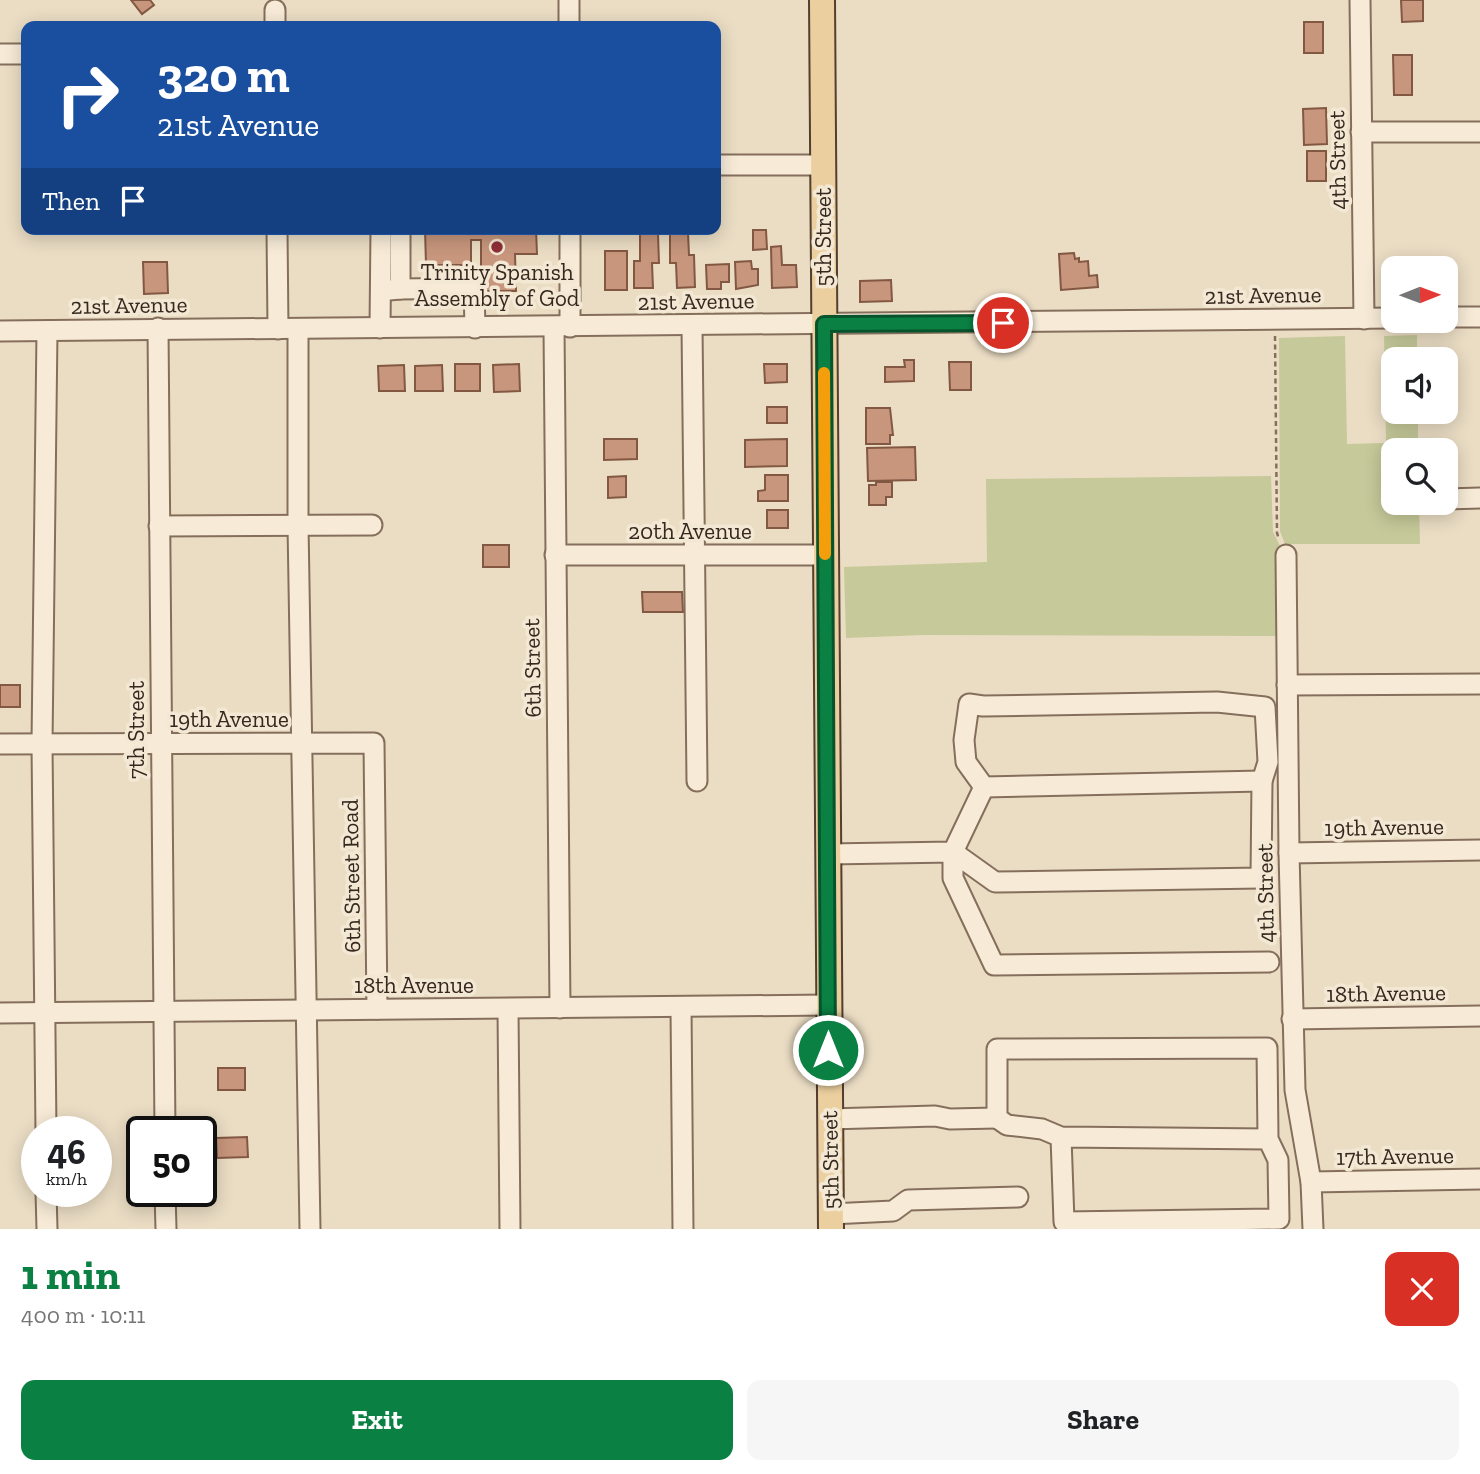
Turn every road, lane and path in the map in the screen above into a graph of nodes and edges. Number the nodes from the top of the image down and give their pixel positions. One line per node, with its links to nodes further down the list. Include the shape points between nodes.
1 (569, 0): 4 (street)
2 (822, 0): 10 (main road, 5th Street)
3 (1360, 0): 7 (street, 4th Street)
4 (569, 21)
5 (0, 54): 6 (street)
6 (21, 54)
7 (1361, 132): 8 (street); 19 (street, 4th Street)
8 (1480, 132)
9 (721, 165): 10 (street)
10 (823, 165): 20 (main road, 5th Street)
11 (278, 235): 26 (street)
12 (382, 235): 15 (street)
13 (399, 235): 15 (street)
14 (569, 235): 22 (street, 6th Street)
15 (391, 290): 24 (street); 25 (street, via 474,288)
16 (1458, 317): 17 (street)
17 (1480, 317)
18 (1381, 318): 19 (street, 21st Avenue)
19 (1364, 319): 20 (street, 21st Avenue)
20 (824, 324): 21 (street, 21st Avenue); 36 (main road, 5th Street)
21 (692, 326): 22 (street, 21st Avenue); 38 (street)
22 (562, 327): 25 (street, 21st Avenue); 35 (street, 6th Street)
23 (158, 328): 26 (street, 21st Avenue); 28 (street, 21st Avenue); 34 (street, 7th Street)
24 (380, 328): 25 (street, 21st Avenue); 26 (street, 21st Avenue)
25 (475, 328)
26 (288, 329): 32 (street)
27 (0, 331): 28 (street, 21st Avenue)
28 (47, 331): 44 (street)
29 (1275, 332): 37 (path, via 1277,533)
30 (1480, 498): 31 (street)
31 (1458, 499)
32 (298, 525): 33 (street); 34 (street); 41 (street)
33 (372, 525)
34 (159, 526): 45 (street, 7th Street)
35 (555, 555): 38 (street, 20th Avenue); 56 (street, 6th Street)
36 (825, 555): 38 (street, 20th Avenue); 52 (main road, 5th Street)
37 (1286, 555): 40 (street, 4th Street)
38 (694, 556): 46 (street)
39 (1480, 684): 40 (street)
40 (1287, 685): 51 (street, 4th Street)
41 (302, 743): 42 (street, 19th Avenue); 45 (street, 19th Avenue); 59 (street)
42 (374, 743): 57 (street, 6th Street Road)
43 (0, 744): 44 (street, 19th Avenue)
44 (43, 744): 45 (street, 19th Avenue); 62 (street)
45 (160, 744): 60 (street, 7th Street)
46 (697, 780)
47 (1262, 781): 48 (street); 48 (street, via 1268,762 1265,707 1217,702 969,704 966,762); 50 (street, via 1261,878 995,882)
48 (984, 787): 50 (street)
49 (1480, 850): 51 (street, 19th Avenue)
50 (953, 852): 52 (street); 53 (street, via 953,878 994,965)
51 (1289, 853): 64 (street, 4th Street)
52 (828, 854): 54 (main road, 5th Street)
53 (1269, 962)
54 (828, 1005): 55 (street, 18th Avenue); 68 (main road, 5th Street)
55 (681, 1007): 56 (street, 18th Avenue); 81 (street)
56 (560, 1008): 58 (street, 18th Avenue)
57 (377, 1009): 58 (street, 18th Avenue); 59 (street, 18th Avenue)
58 (508, 1009): 80 (street)
59 (307, 1010): 60 (street, 18th Avenue); 79 (street)
60 (163, 1011): 62 (street, 18th Avenue); 66 (street, 7th Street)
61 (0, 1013): 62 (street, 18th Avenue)
62 (44, 1013): 65 (street)
63 (1480, 1016): 64 (street, 18th Avenue)
64 (1292, 1019): 72 (street, 4th Street, via 1295,1090)
65 (46, 1116)
66 (164, 1116)
67 (997, 1118): 68 (street); 69 (street, via 1007,1125 1042,1129); 70 (street, via 997,1049 1267,1048)
68 (829, 1119): 76 (main road, 5th Street)
69 (1061, 1137): 70 (street); 70 (street, via 1063,1222 1279,1219 1278,1160)
70 (1268, 1139)
71 (1480, 1179): 72 (street, 17th Avenue)
72 (1311, 1182): 82 (street, 4th Street)
73 (1018, 1197): 76 (street, via 908,1200 893,1211)
74 (46, 1207): 77 (street)
75 (165, 1207): 78 (street)
76 (831, 1221)
77 (47, 1229)
78 (166, 1229)
79 (310, 1229)
80 (510, 1229)
81 (683, 1229)
82 (1313, 1229)

